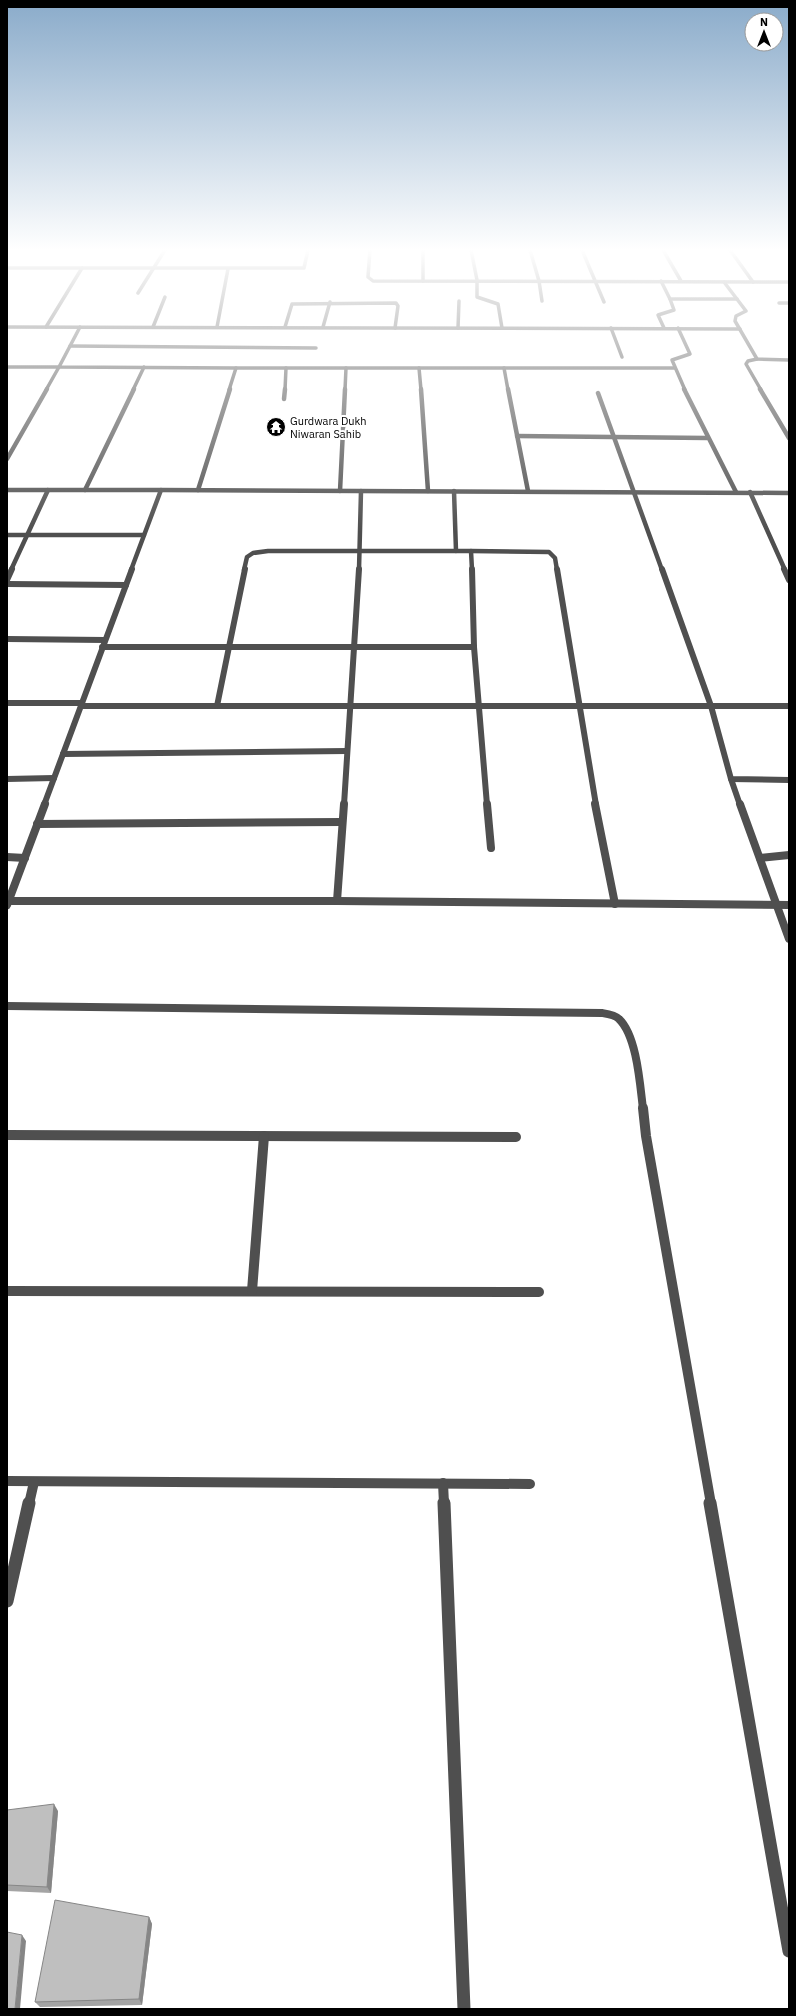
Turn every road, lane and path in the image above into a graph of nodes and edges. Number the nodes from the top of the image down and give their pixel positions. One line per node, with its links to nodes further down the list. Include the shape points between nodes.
1 (617, 344): 6 (street)
2 (685, 344): 17 (street, via 690,354 672,360)
3 (748, 344): 7 (street)
4 (70, 346): 5 (street); 10 (street)
5 (316, 348)
6 (622, 357)
7 (756, 359): 8 (street); 23 (street, via 746,364)
8 (789, 360)
9 (7, 367): 10 (street)
10 (59, 367): 11 (street); 24 (street)
11 (144, 367): 12 (street); 27 (street)
12 (236, 368): 13 (street); 29 (street)
13 (286, 368): 14 (street); 19 (street)
14 (346, 368): 15 (street); 30 (street)
15 (419, 368): 16 (street); 32 (street)
16 (504, 368): 17 (street); 20 (street)
17 (674, 368): 22 (street)
18 (598, 393): 21 (street)
19 (284, 399)
20 (517, 436): 21 (street); 34 (street)
21 (614, 437): 22 (street); 35 (street)
22 (707, 438): 36 (street)
23 (789, 438)
24 (7, 459)
25 (7, 490): 26 (street)
26 (48, 490): 27 (street); 41 (street)
27 (86, 490): 28 (street)
28 (161, 490): 29 (street); 39 (street)
29 (198, 490): 30 (street)
30 (340, 491): 31 (street)
31 (361, 491): 32 (street); 42 (street)
32 (428, 491): 33 (street)
33 (454, 491): 34 (street); 43 (street)
34 (528, 491): 35 (street)
35 (634, 492): 36 (street); 61 (street)
36 (736, 492): 37 (street)
37 (750, 492): 38 (street); 46 (street)
38 (789, 493)
39 (144, 535): 41 (street); 48 (street)
40 (7, 536): 41 (street)
41 (26, 536): 45 (street)
42 (360, 551): 43 (street); 52 (street, via 268,551 249,555); 53 (street)
43 (456, 551): 44 (street)
44 (471, 551): 54 (street); 60 (street, via 538,551 553,554)
45 (7, 580)
46 (789, 580)
47 (7, 584): 48 (street)
48 (126, 585): 50 (street)
49 (7, 639): 50 (street)
50 (105, 640): 51 (street)
51 (102, 647): 52 (street); 56 (street)
52 (229, 647): 53 (street); 57 (street)
53 (356, 647): 54 (street); 58 (street)
54 (474, 647): 59 (street)
55 (7, 703): 56 (street)
56 (81, 705): 57 (street); 64 (street)
57 (217, 706): 58 (street)
58 (350, 706): 59 (street); 63 (street)
59 (480, 706): 60 (street); 71 (street)
60 (579, 706): 61 (street); 78 (street)
61 (711, 706): 62 (street); 67 (street)
62 (789, 706)
63 (347, 751): 64 (street); 69 (street)
64 (63, 754): 65 (street)
65 (54, 778): 66 (street); 70 (street)
66 (7, 779)
67 (731, 779): 68 (street); 75 (street)
68 (789, 780)
69 (342, 822): 70 (street); 76 (street)
70 (37, 824): 74 (street)
71 (491, 848)
72 (789, 855): 75 (street)
73 (7, 857): 74 (street)
74 (25, 858): 77 (street)
75 (760, 858): 79 (street)
76 (337, 901): 77 (street); 78 (street)
77 (8, 904)
78 (615, 904): 79 (street)
79 (777, 905): 80 (street); 81 (street)
80 (789, 905)
81 (789, 939)
82 (7, 1006): 94 (street, via 572,1012 610,1015 624,1022 633,1047 646,1136)
83 (7, 1135): 84 (street)
84 (264, 1136): 85 (street); 87 (street)
85 (516, 1137)
86 (7, 1290): 87 (street)
87 (252, 1291): 88 (street)
88 (539, 1292)
89 (7, 1481): 90 (street)
90 (34, 1482): 91 (street); 93 (street)
91 (443, 1483): 92 (street); 95 (street)
92 (530, 1484)
93 (7, 1601)
94 (789, 1951)
95 (464, 2009)

